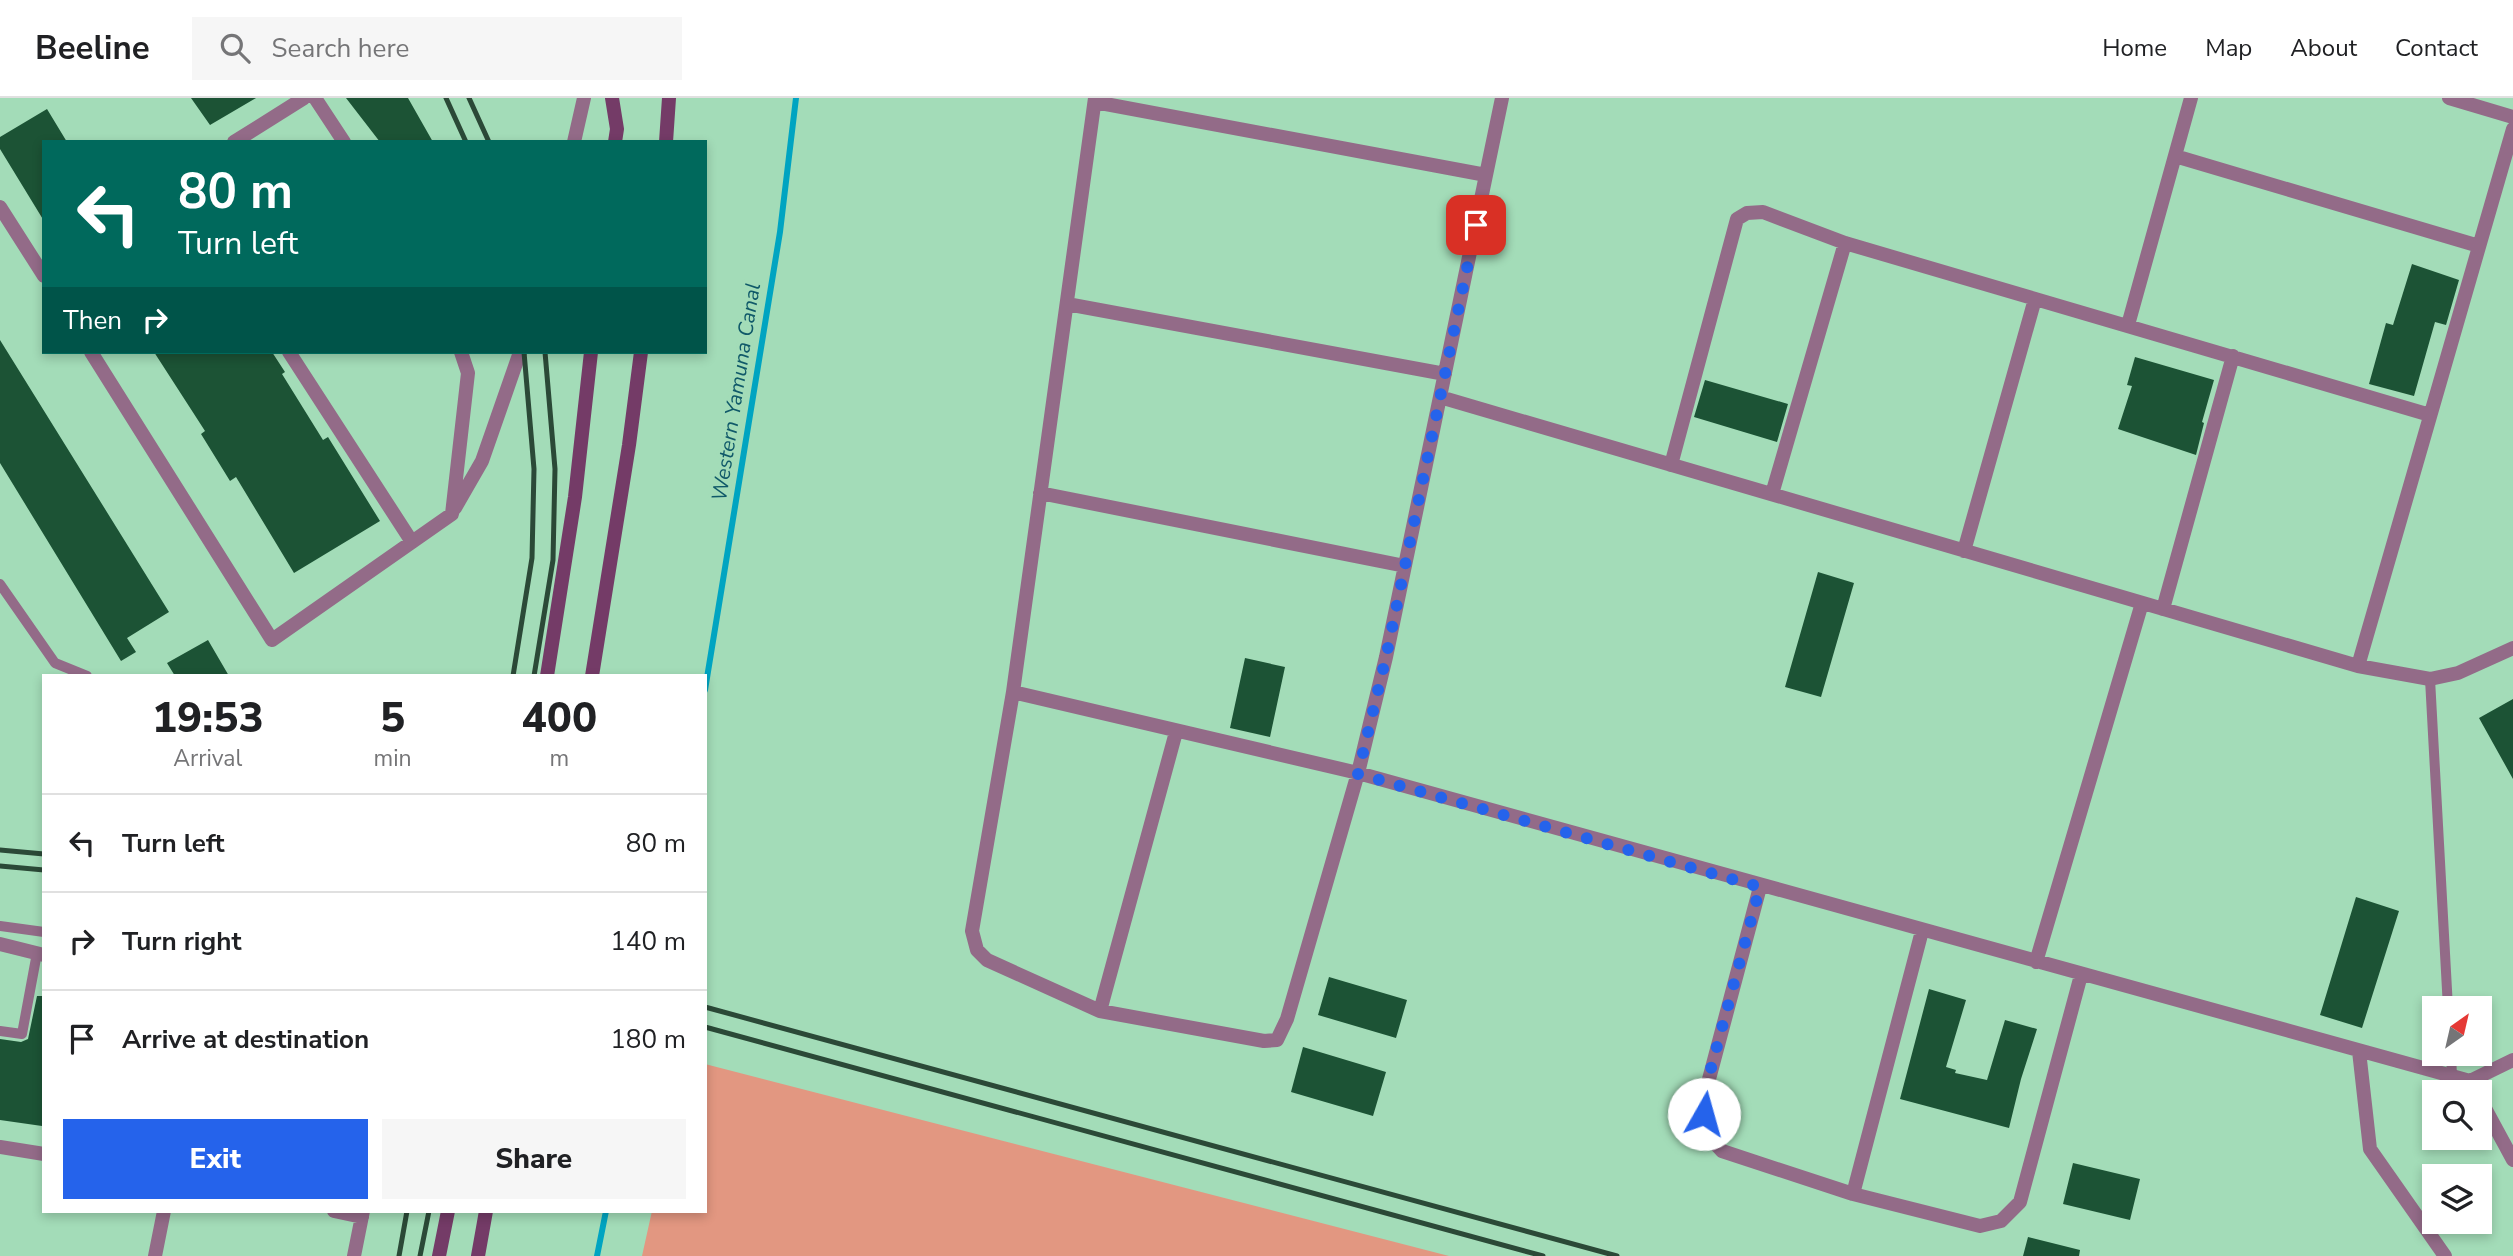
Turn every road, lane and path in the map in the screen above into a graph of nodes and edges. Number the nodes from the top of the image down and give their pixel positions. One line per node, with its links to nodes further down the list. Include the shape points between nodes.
1 (304, 98): 12 (street)
2 (315, 98): 13 (street)
3 (584, 98): 14 (street)
4 (668, 98): 16 (main road)
5 (1502, 98): 18 (street)
6 (2191, 98): 17 (street)
7 (2449, 98): 10 (street)
8 (612, 99): 15 (main road)
9 (1095, 100): 18 (street); 24 (street)
10 (2513, 117)
11 (2513, 129): 21 (street)
12 (237, 140)
13 (343, 140)
14 (574, 140)
15 (615, 140)
16 (666, 140)
17 (2175, 156): 21 (street); 25 (street)
18 (1486, 175): 33 (street)
19 (0, 207): 22 (street)
20 (1845, 243): 23 (street); 36 (street, via 1763,212 1737,219); 38 (street)
21 (2479, 246): 35 (street)
22 (42, 267)
23 (2035, 299): 25 (street); 41 (street)
24 (1067, 304): 33 (street); 37 (street)
25 (2128, 326): 32 (street)
26 (93, 354): 40 (street, via 272,640)
27 (290, 354): 40 (street)
28 (462, 354): 39 (street, via 468,373)
29 (519, 354): 39 (street, via 482,461)
30 (591, 354): 49 (main road, via 575,497)
31 (641, 354): 50 (main road)
32 (2233, 356): 35 (street); 45 (street)
33 (1445, 374): 34 (street)
34 (1440, 397): 36 (street); 42 (street)
35 (2430, 415): 47 (street)
36 (1671, 465): 38 (street)
37 (1040, 493): 42 (street); 52 (street)
38 (1772, 494): 41 (street)
39 (452, 514): 40 (street)
40 (412, 542)
41 (1964, 551): 44 (street)
42 (1405, 566): 54 (street)
43 (0, 584): 48 (lane, via 55,663)
44 (2142, 603): 45 (street); 61 (street)
45 (2163, 609): 47 (street)
46 (2513, 648): 51 (street, via 2458,673)
47 (2358, 666): 51 (street)
48 (82, 674)
49 (547, 674)
50 (592, 674)
51 (2430, 679): 63 (lane)
52 (1013, 692): 53 (street); 64 (street, via 972,931 977,950 987,960)
53 (1176, 732): 54 (street); 64 (street)
54 (1358, 774): 55 (street); 64 (street, via 1277,1040)
55 (1760, 887): 57 (street); 76 (street, via 1703,1098 1704,1131 1722,1151)
56 (0, 926): 58 (lane)
57 (1922, 931): 61 (street); 76 (street)
58 (42, 932)
59 (0, 944): 60 (street)
60 (40, 954): 65 (lane, via 22,1034)
61 (2036, 962): 62 (street)
62 (2081, 975): 66 (street); 76 (street, via 2020,1202 2001,1221 1980,1226)
63 (2447, 996)
64 (1100, 1011)
65 (0, 1031)
66 (2359, 1051): 69 (street); 85 (street, via 2370,1149)
67 (2513, 1060): 71 (street)
68 (2452, 1066): 69 (lane)
69 (2452, 1076): 70 (street)
70 (2460, 1080)
71 (2483, 1080)
72 (2492, 1121): 75 (street)
73 (0, 1147): 74 (street)
74 (42, 1154)
75 (2513, 1160)
76 (1853, 1194)
77 (164, 1213): 81 (street)
78 (448, 1213): 83 (main road)
79 (486, 1213): 84 (main road)
80 (362, 1214): 82 (street)
81 (155, 1256)
82 (354, 1256)
83 (439, 1256)
84 (478, 1256)
85 (2445, 1256)

